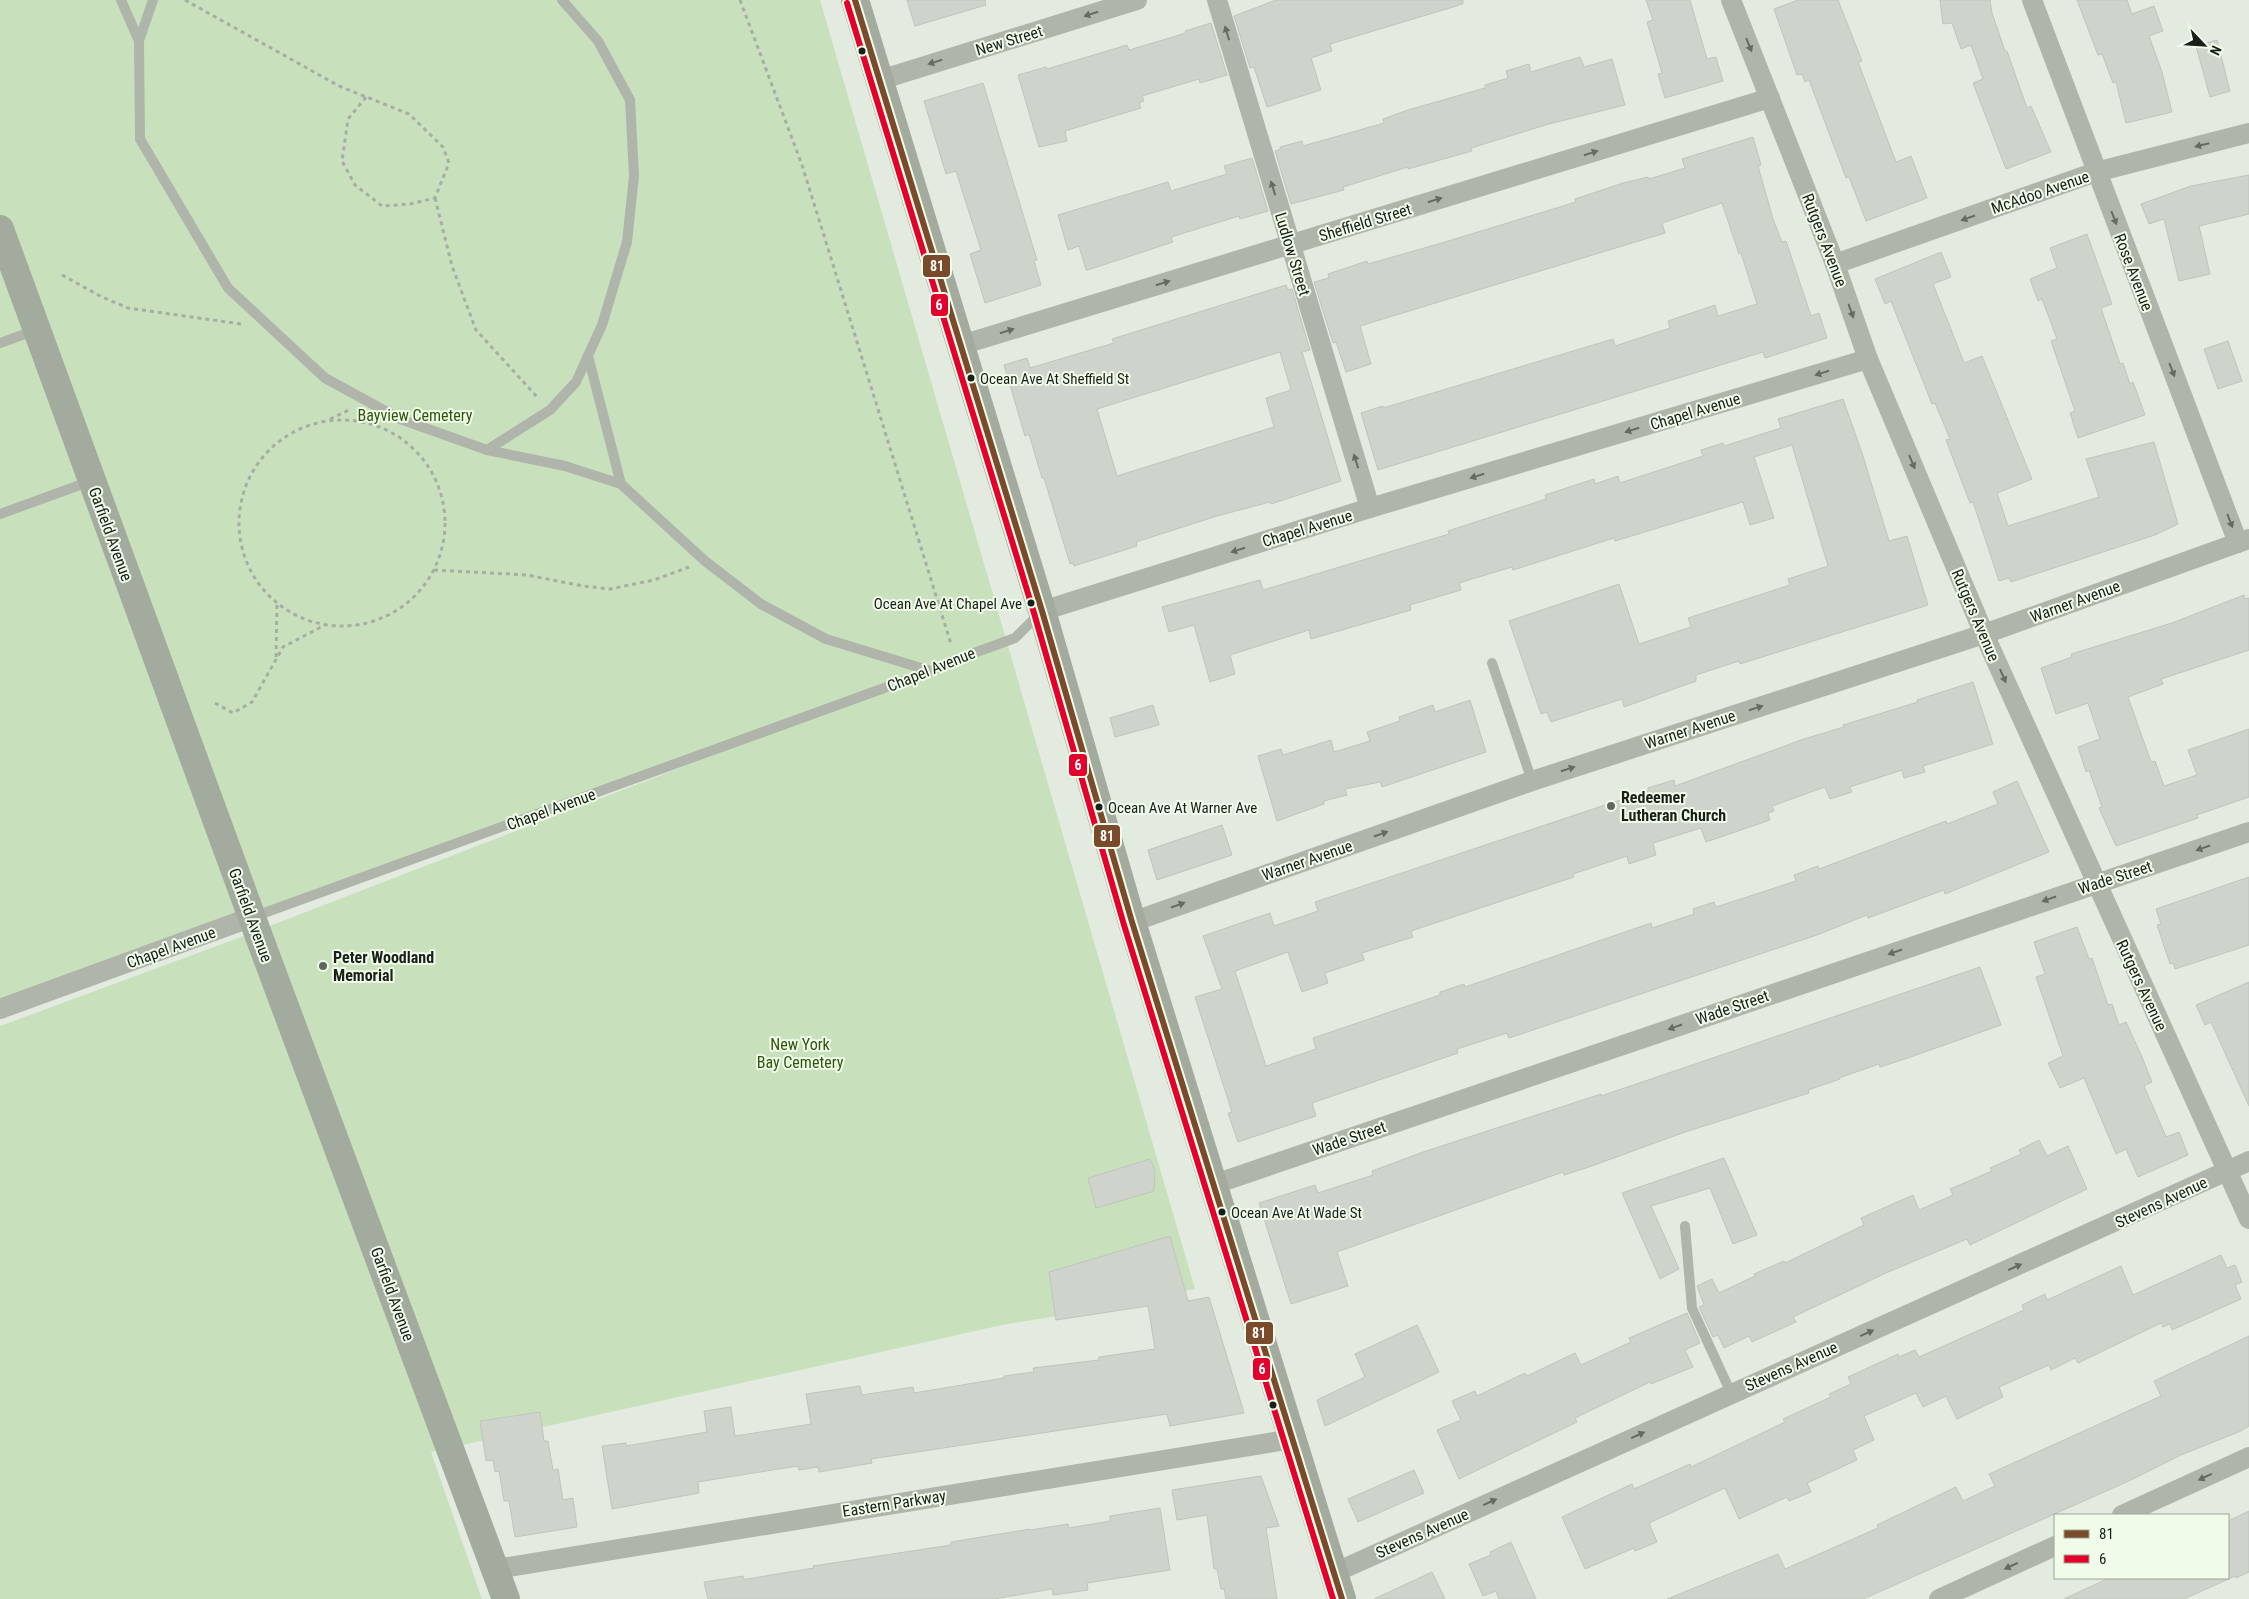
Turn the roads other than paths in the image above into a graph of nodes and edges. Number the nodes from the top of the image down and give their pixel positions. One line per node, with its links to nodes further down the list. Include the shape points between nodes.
1 (121, 0): 9 (lane)
2 (153, 0): 9 (lane)
3 (562, 0): 20 (lane, via 598,41 630,100 634,176 627,242 602,325)
4 (855, 0): 10 (street)
5 (1137, 0): 10 (street, New Street, one-way to 10)
6 (1217, 0): 15 (street, Ludlow Street, one-way to 6)
7 (1731, 0): 11 (street, Rutgers Avenue, one-way to 11)
8 (2032, 0): 13 (street, Rose Avenue)
9 (139, 41): 22 (lane, via 140,139 228,288 325,378 400,419)
10 (880, 80): 19 (street)
11 (1770, 98): 15 (street, Sheffield Street, one-way to 11); 16 (street, Rutgers Avenue)
12 (2249, 133): 13 (street, McAdoo Avenue, one-way to 13)
13 (2096, 172): 16 (street, McAdoo Avenue, one-way to 16); 27 (street, Rose Avenue, one-way to 27)
14 (0, 229): 17 (street, Garfield Avenue)
15 (1290, 244): 19 (street, Sheffield Street, one-way to 15); 25 (street, Ludlow Street, one-way to 15)
16 (1835, 264): 21 (street, Rutgers Avenue, one-way to 21)
17 (36, 330): 18 (lane); 23 (street, Garfield Avenue)
18 (0, 343)
19 (961, 345): 28 (street)
20 (588, 356): 22 (lane, via 576,382 550,410); 24 (lane)
21 (1868, 359): 25 (street, Chapel Avenue, one-way to 25); 29 (street, Rutgers Avenue, one-way to 29)
22 (487, 450): 24 (lane, via 565,466)
23 (92, 480): 26 (lane); 35 (street, Garfield Avenue)
24 (621, 484): 31 (lane, via 705,561 761,604 826,639)
25 (1370, 508): 28 (street, Chapel Avenue, one-way to 28)
26 (0, 514)
27 (2244, 541): 29 (street, Warner Avenue)
28 (1042, 611): 31 (lane, Chapel Avenue, via 1015,638); 36 (street)
29 (1984, 634): 32 (street, Warner Avenue, one-way to 29); 34 (street, Rutgers Avenue, one-way to 34)
30 (1492, 663): 32 (lane)
31 (931, 671): 35 (lane, Chapel Avenue)
32 (1532, 781): 36 (street, Warner Avenue, one-way to 32)
33 (2249, 832): 34 (street, Wade Street, one-way to 34)
34 (2096, 883): 39 (street, Rutgers Avenue); 40 (street, Wade Street, one-way to 40)
35 (252, 917): 37 (street, Chapel Avenue); 48 (street, Garfield Avenue)
36 (1132, 922): 40 (street)
37 (0, 1009)
38 (2249, 1161): 39 (street, Stevens Avenue)
39 (2228, 1171): 41 (street, Rutgers Avenue); 43 (street, Stevens Avenue, one-way to 39)
40 (1215, 1184): 44 (street)
41 (2249, 1219)
42 (1685, 1226): 43 (lane, via 1692,1308)
43 (1731, 1393): 49 (street, Stevens Avenue, one-way to 43)
44 (1292, 1439): 48 (street, Eastern Parkway); 49 (street)
45 (2249, 1457): 46 (street, one-way to 46)
46 (2124, 1514)
47 (2054, 1546): 52 (street, one-way to 52)
48 (496, 1569): 50 (street, Garfield Avenue)
49 (1334, 1573): 51 (street)
50 (506, 1599)
51 (1342, 1599)
52 (1938, 1599)

